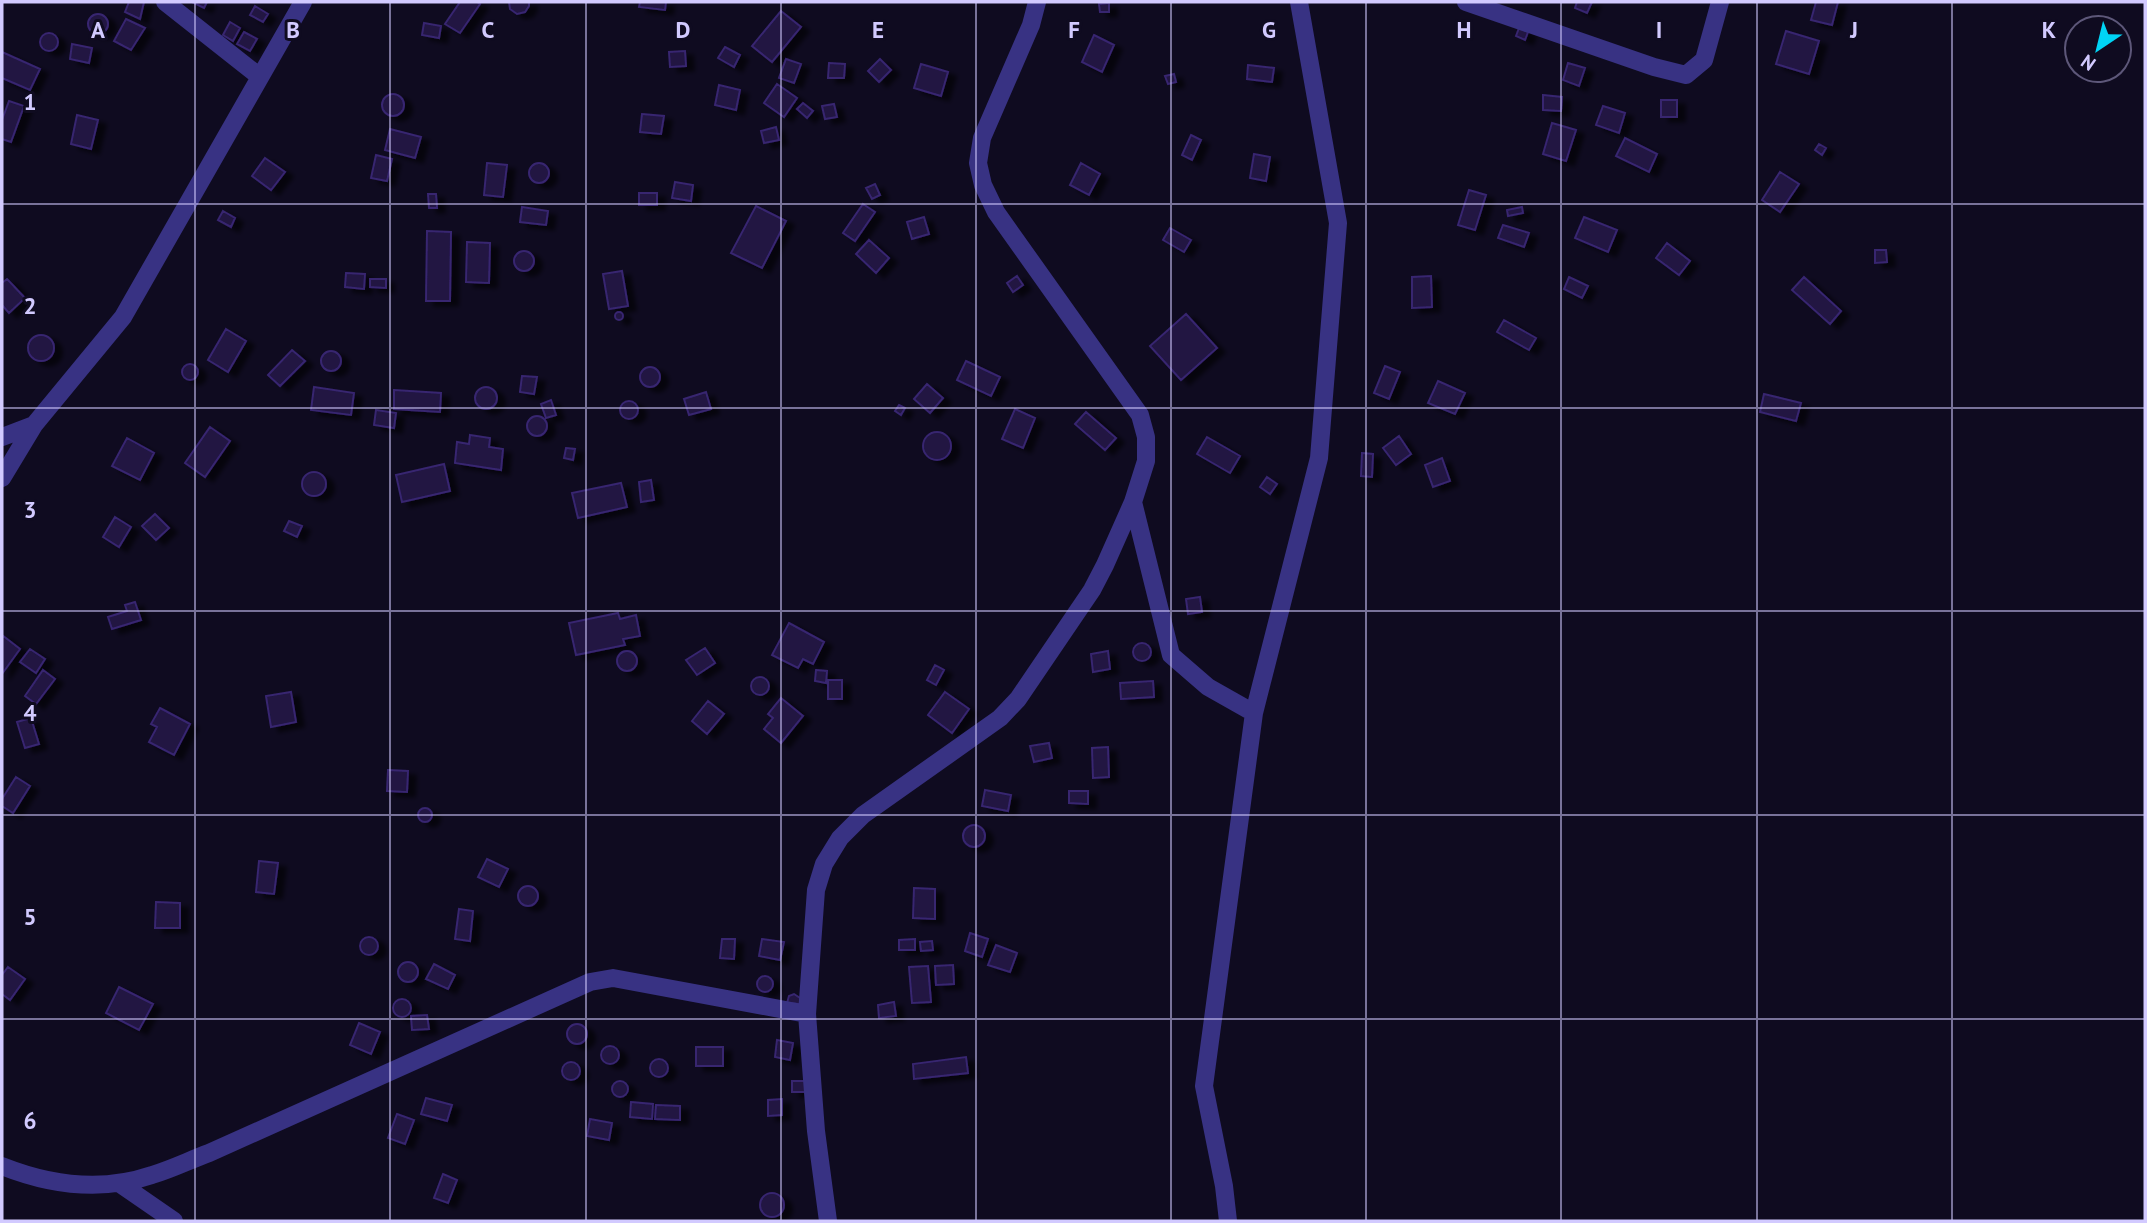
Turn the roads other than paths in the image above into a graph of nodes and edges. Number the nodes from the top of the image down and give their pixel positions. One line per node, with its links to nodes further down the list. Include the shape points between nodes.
1 (165, 2): 7 (street)
2 (303, 2): 7 (street)
3 (1037, 2): 11 (street, via 982,138 978,163 996,212 1140,415 1146,461)
4 (1299, 2): 12 (street, via 1338,223 1319,458)
5 (1466, 2): 6 (street, via 1686,75 1704,60)
6 (1720, 2)
7 (260, 77): 8 (street, via 123,317)
8 (34, 425): 9 (street); 10 (street)
9 (2, 437)
10 (2, 478)
11 (1133, 502): 12 (street, via 1171,655 1208,687); 13 (street, via 1091,590 1018,699 1000,718 863,815 840,838 824,864 816,890)
12 (1254, 713): 18 (street, via 1204,1086)
13 (807, 1014): 15 (street, via 613,978 590,982 209,1153); 17 (street)
14 (2, 1166): 15 (street, via 72,1184)
15 (119, 1183): 16 (street)
16 (174, 1221)
17 (828, 1221)
18 (1228, 1221)

